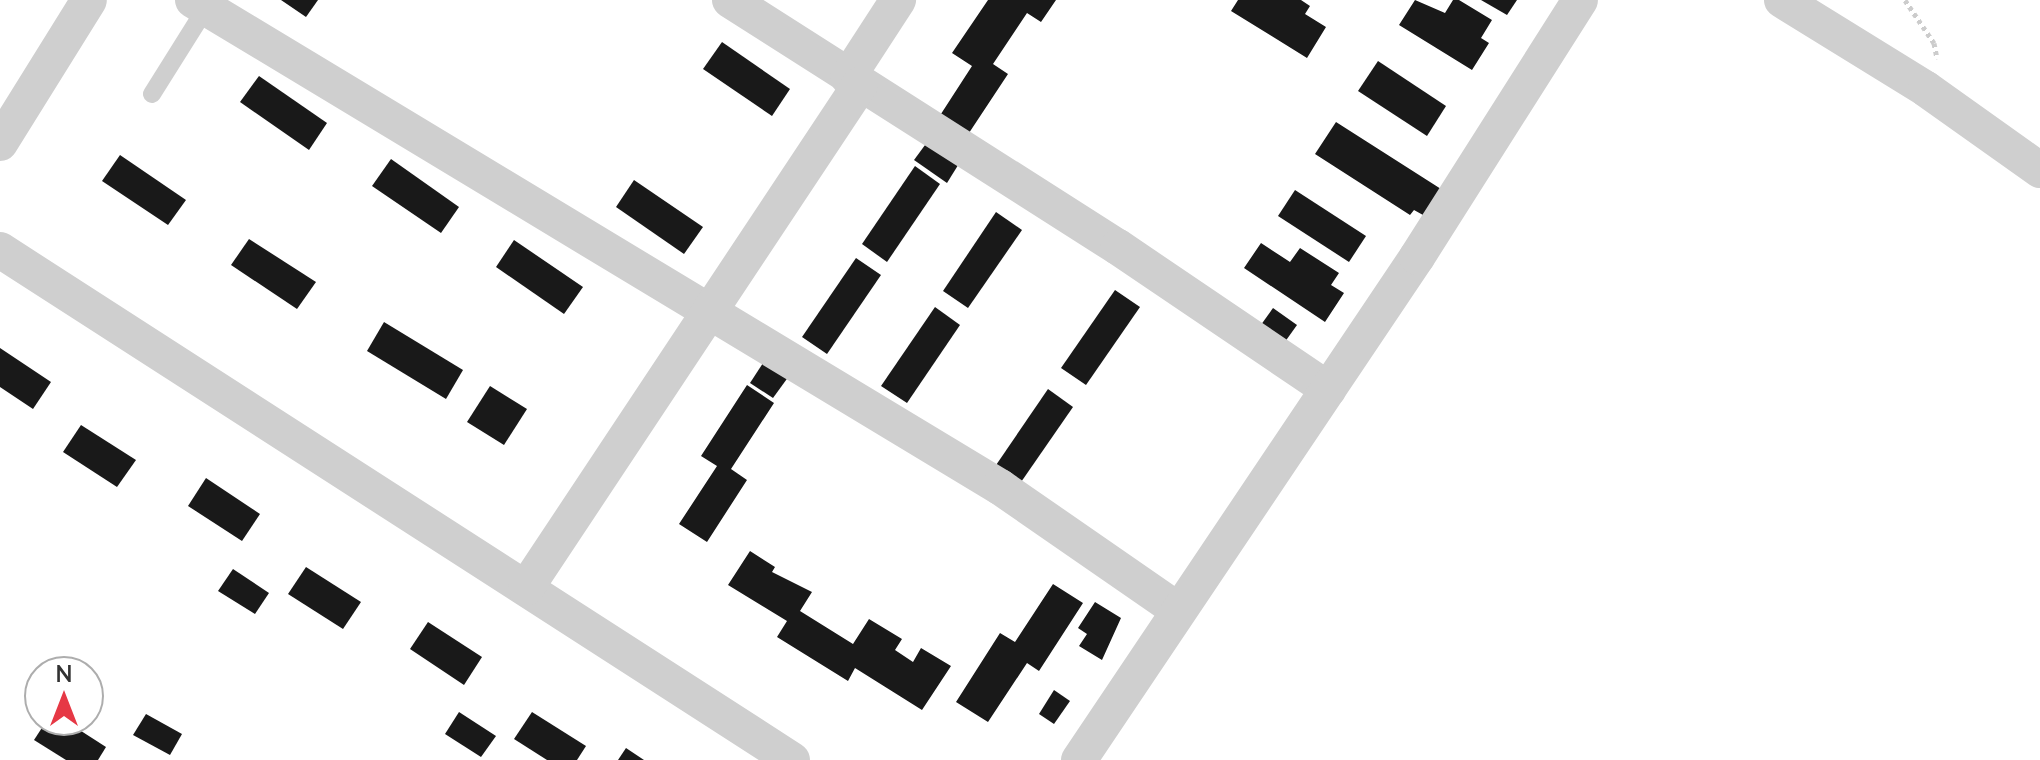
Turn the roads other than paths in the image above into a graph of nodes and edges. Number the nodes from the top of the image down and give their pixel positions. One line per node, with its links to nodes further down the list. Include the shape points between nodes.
1 (89, 0): 9 (street)
2 (730, 0): 7 (street)
3 (898, 0): 7 (street)
4 (1580, 0): 13 (street)
5 (1782, 0): 10 (street)
6 (200, 4): 8 (lane); 12 (street)
7 (854, 81): 12 (street); 13 (street, via 1118,247)
8 (152, 94)
9 (0, 143)
10 (2040, 170)
11 (0, 250): 14 (street)
12 (713, 313): 14 (street); 15 (street, via 1000,487)
13 (1328, 389): 15 (street)
14 (526, 588): 16 (street)
15 (1176, 609): 17 (street)
16 (792, 760)
17 (1079, 760)

